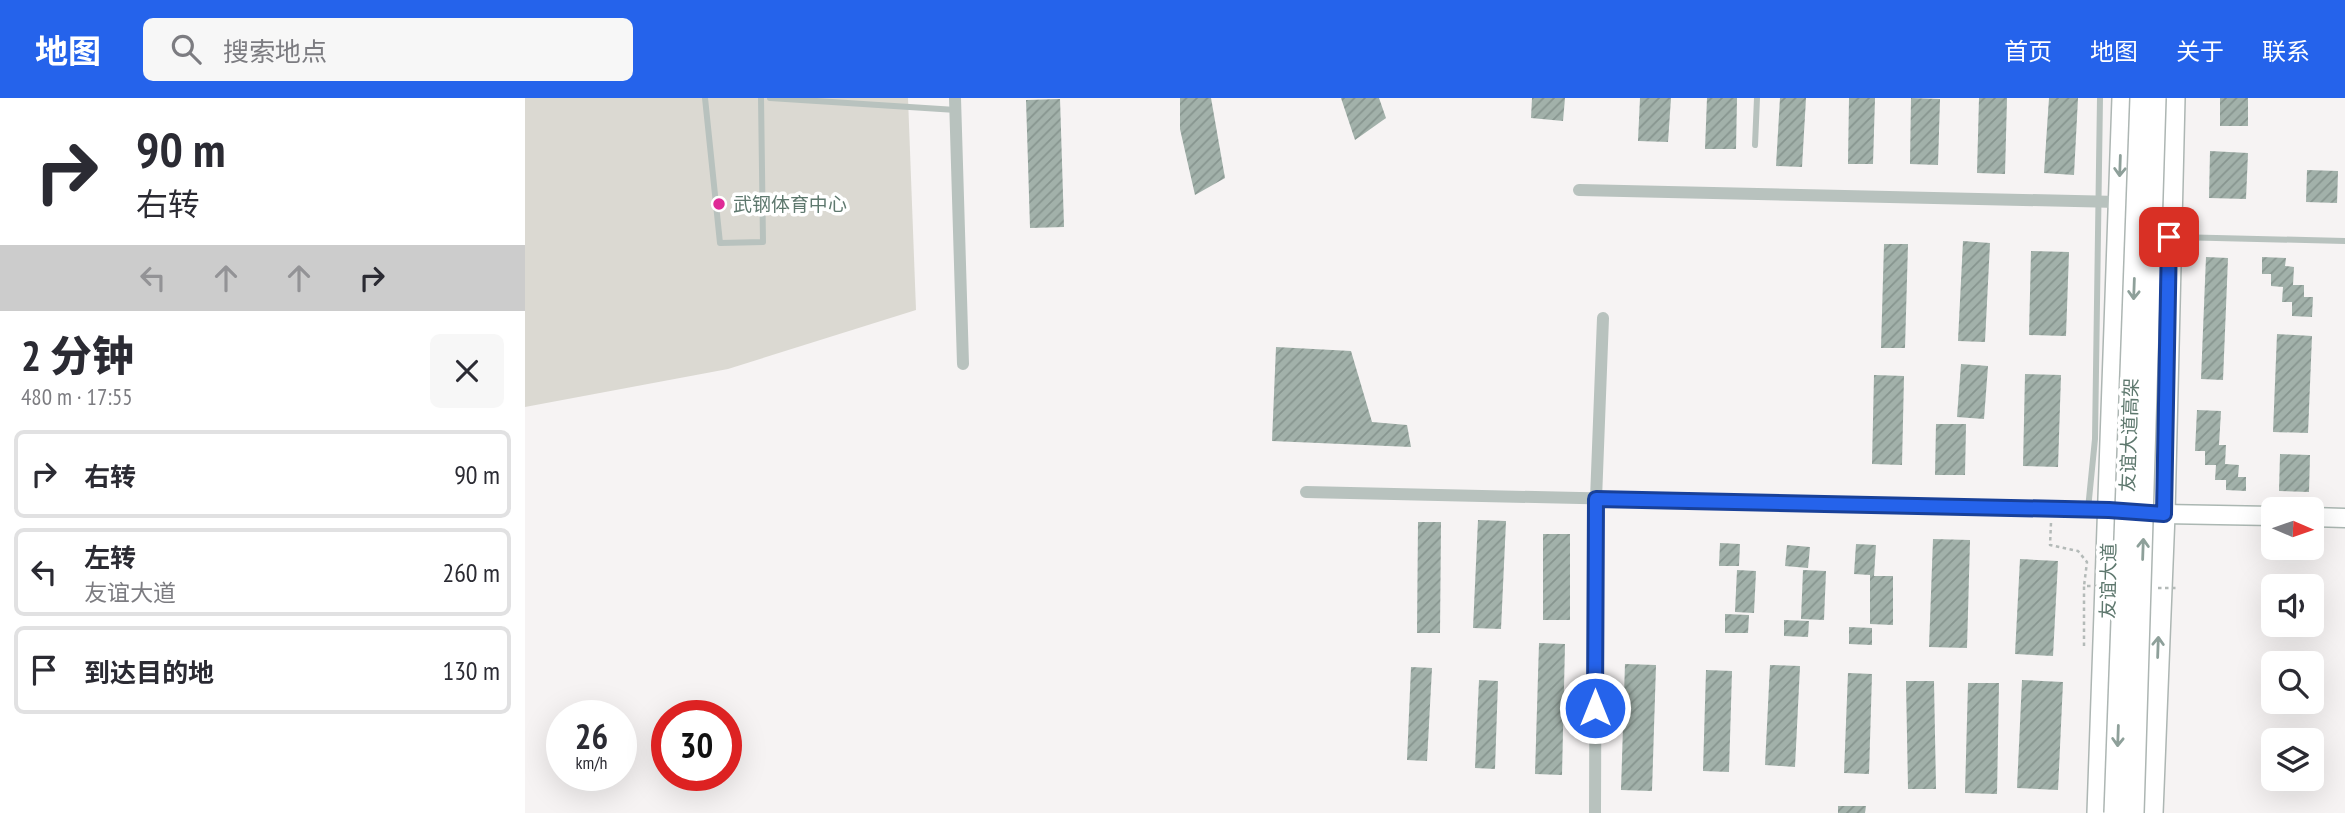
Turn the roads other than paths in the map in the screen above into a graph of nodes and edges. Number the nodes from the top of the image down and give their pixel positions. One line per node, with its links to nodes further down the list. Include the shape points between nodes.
1 (705, 98): 2 (lane, via 720,243 763,242)
2 (761, 98)
3 (770, 98): 10 (lane)
4 (1756, 98): 11 (lane)
5 (2101, 98): 13 (lane)
6 (2123, 98): 14 (main road, 友谊大道, one-way to 14)
7 (2141, 98): 28 (main road, 友谊大道高架, one-way to 28, bridge)
8 (2155, 98): 29 (main road, 友谊大道高架, one-way to 8, bridge)
9 (2174, 98): 15 (main road)
10 (956, 104): 18 (street)
11 (1755, 145)
12 (1579, 190): 13 (street)
13 (2097, 200): 14 (street); 21 (lane, via 2095,439)
14 (2118, 202): 21 (main road, 友谊大道)
15 (2169, 237): 16 (lane); 22 (main road)
16 (2345, 241)
17 (1603, 318): 20 (street)
18 (963, 364)
19 (1306, 492): 20 (street)
20 (1596, 499): 21 (street); 26 (street)
21 (2099, 510): 22 (street); 27 (main road, 友谊大道)
22 (2164, 514): 23 (main road); 30 (main road, one-way to 22)
23 (2261, 516)
24 (2324, 517): 25 (main road)
25 (2345, 518)
26 (1595, 813)
27 (2098, 813)
28 (2115, 813)
29 (2133, 813)
30 (2152, 813)

